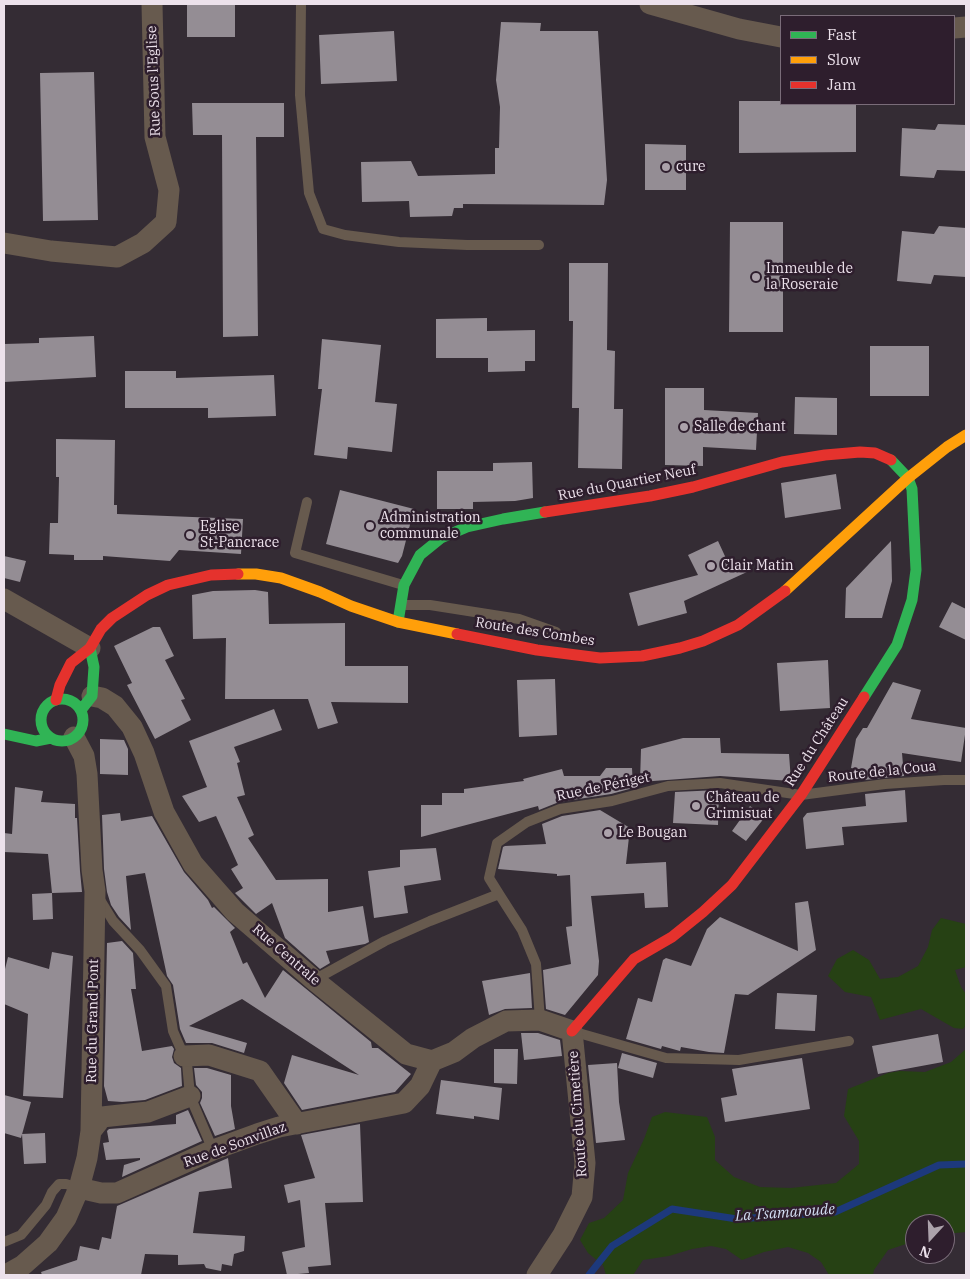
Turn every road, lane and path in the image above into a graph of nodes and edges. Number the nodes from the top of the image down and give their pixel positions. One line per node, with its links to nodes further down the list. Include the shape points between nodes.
1 (152, 4): 5 (street, Rue Sous l'Eglise, via 155,138 168,190 166,222 143,243 117,257)
2 (301, 4): 6 (lane, via 300,95 309,193 323,229 399,242)
3 (650, 4): 4 (street)
4 (780, 38)
5 (4, 243)
6 (539, 245)
7 (966, 436): 8 (street, Route des Combes)
8 (908, 478): 10 (street, Rue du Quartier Neuf, via 894,462 875,453 825,455 782,462 650,496 503,519 455,531 435,542 420,555); 13 (street, Route des Combes, via 762,610 720,633 680,648 642,656 600,658 537,650); 24 (street, Rue du Château, via 912,489 916,570 912,600 897,645)
9 (307, 502): 10 (lane, via 295,553)
10 (404, 585): 12 (street, Rue du Quartier Neuf)
11 (4, 599): 15 (street)
12 (402, 605): 13 (street, Rue du Quartier Neuf); 14 (lane, via 430,605 519,619)
13 (398, 622): 15 (street, Route des Combes, via 281,578 256,574 210,574 168,585 147,595 112,618)
14 (556, 632)
15 (90, 648): 16 (street, Route des Combes, via 71,663); 17 (street, via 94,667)
16 (56, 700): 17 (street, via 70,700 78,706); 18 (street)
17 (86, 703): 21 (street, via 83,723); 27 (street, Rue Centrale, via 102,698 115,706 132,726 164,812 193,864 235,912)
18 (46, 707): 19 (street); 22 (street, via 42,726)
19 (29, 713)
20 (4, 734): 22 (street, via 36,741)
21 (74, 737): 22 (street, via 65,741); 25 (street, Rue du Grand Pont, via 84,756 87,774)
22 (51, 738)
23 (966, 780): 24 (lane, Route de la Coua, via 885,784)
24 (801, 795): 26 (lane, Rue de Périget, via 720,783 668,786 612,801 560,809 526,822 497,843 489,878); 29 (street, Rue du Château, via 732,885 672,937 634,959)
25 (95, 891): 31 (lane, via 113,921 140,950 166,986 173,1031); 35 (street, Rue du Grand Pont)
26 (499, 894): 27 (lane, via 385,941); 28 (lane, Rue de Périget, via 522,930 536,964)
27 (314, 980): 32 (street, Rue Centrale, via 406,1054)
28 (540, 1020): 29 (street); 32 (street, via 506,1021 454,1052)
29 (572, 1031): 30 (lane, via 666,1058 739,1060); 40 (street, Route du Cimetière, via 585,1164 582,1197 563,1235)
30 (849, 1041)
31 (184, 1056): 33 (lane); 34 (street, via 209,1055 260,1071)
32 (432, 1061): 34 (street, Rue de Sonvillaz, via 420,1086 404,1103)
33 (190, 1096): 35 (street, via 148,1112 102,1117); 36 (lane)
34 (297, 1124): 36 (street, Rue de Sonvillaz)
35 (91, 1131): 37 (street, Rue du Grand Pont)
36 (213, 1150): 37 (street, Rue de Sonvillaz, via 117,1193)
37 (79, 1188): 38 (lane, via 59,1184 21,1234); 39 (street, Rue du Grand Pont, via 66,1218 48,1243 22,1266)
38 (4, 1242)
39 (6, 1275)
40 (536, 1275)

